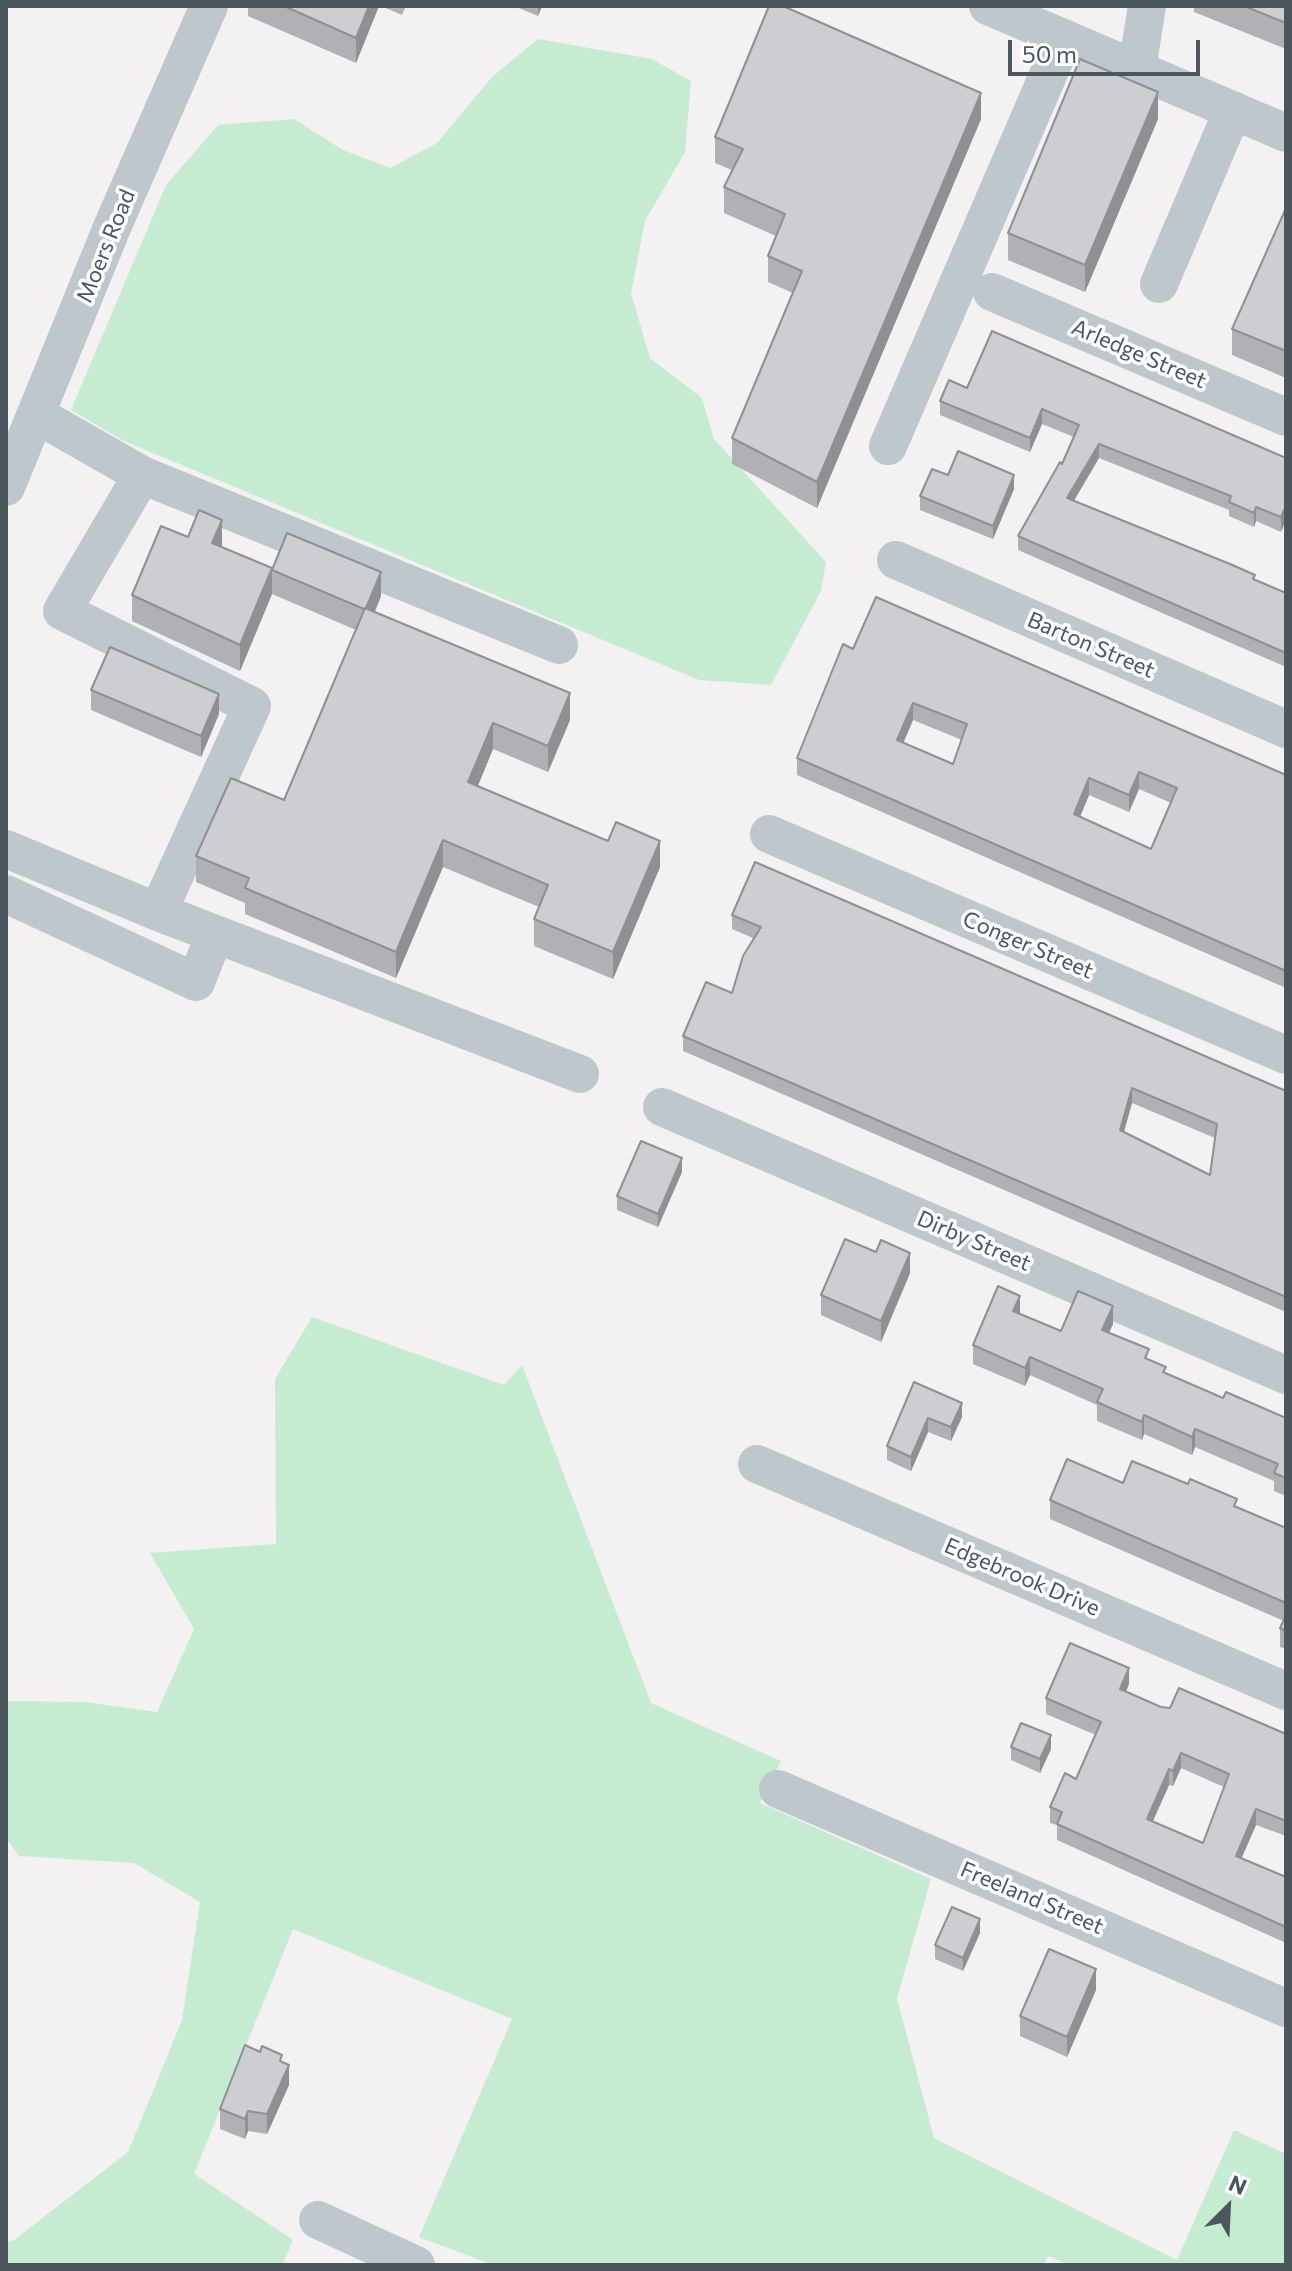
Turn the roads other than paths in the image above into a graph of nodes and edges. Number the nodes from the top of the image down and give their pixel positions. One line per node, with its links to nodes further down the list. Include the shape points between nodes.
1 (209, 6): 10 (street, Moers Road)
2 (988, 6): 4 (street)
3 (1147, 6): 5 (street)
4 (1064, 38): 5 (street); 12 (street)
5 (1137, 69): 6 (street)
6 (1233, 110): 7 (street); 8 (street)
7 (1286, 133)
8 (1159, 284)
9 (992, 292): 11 (street, Arledge Street)
10 (37, 415): 13 (street); 14 (street, Moers Road)
11 (1286, 417)
12 (888, 446)
13 (142, 475): 16 (street); 21 (street, via 62,611 252,706)
14 (6, 487)
15 (896, 560): 17 (street, Barton Street)
16 (559, 645)
17 (1286, 729)
18 (769, 834): 23 (street, Conger Street)
19 (6, 849): 21 (street)
20 (6, 894): 22 (street, via 196,982)
21 (158, 912): 22 (street)
22 (215, 934): 24 (street)
23 (1286, 1055)
24 (580, 1074)
25 (662, 1107): 26 (street, Dirby Street)
26 (1286, 1375)
27 (757, 1464): 28 (street, Edgebrook Drive)
28 (1286, 1691)
29 (778, 1789): 30 (street, Freeland Street)
30 (1286, 2008)
31 (318, 2220): 32 (street)
32 (416, 2265)

